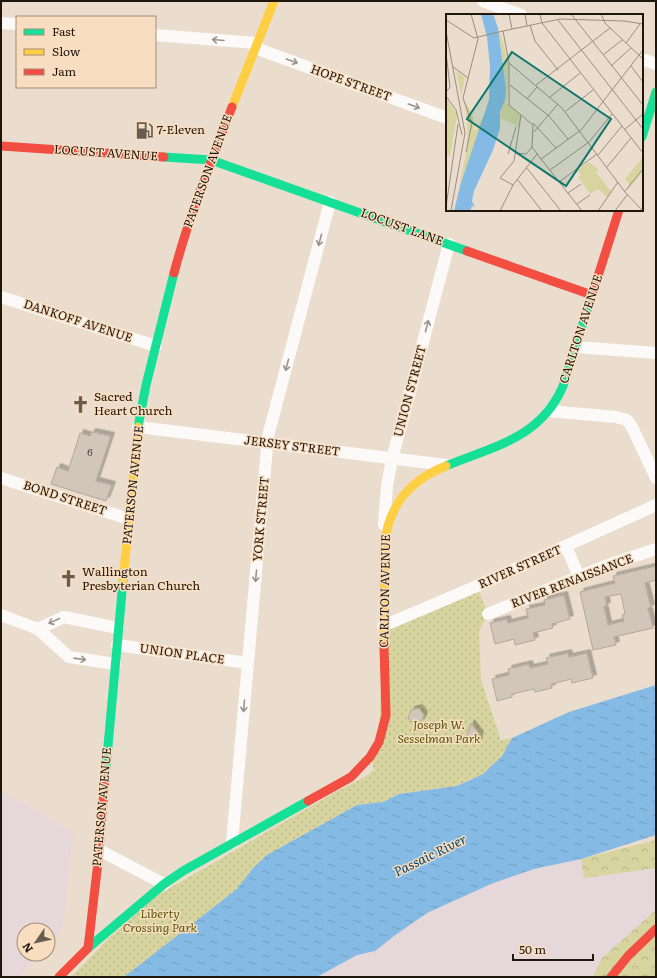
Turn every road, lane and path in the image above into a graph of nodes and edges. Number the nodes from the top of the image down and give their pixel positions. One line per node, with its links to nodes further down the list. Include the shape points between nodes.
1 (274, 1): 7 (main road, PATERSON AVENUE)
2 (482, 1): 3 (street)
3 (518, 14)
4 (1, 23): 5 (street)
5 (16, 24)
6 (156, 35): 7 (street, HOPE STREET, one-way to 6)
7 (256, 46): 11 (street, HOPE STREET, one-way to 11); 14 (main road, PATERSON AVENUE)
8 (643, 59): 9 (street)
9 (656, 64)
10 (656, 92): 12 (main road)
11 (446, 118)
12 (643, 134)
13 (1, 146): 14 (main road, LOCUST AVENUE)
14 (211, 160): 15 (main road, LOCUST LANE); 20 (main road, PATERSON AVENUE, via 182,244)
15 (330, 202): 17 (main road, LOCUST LANE); 25 (street, YORK STREET, one-way to 25)
16 (619, 211): 18 (main road, CARLTON AVENUE)
17 (449, 244): 18 (main road, LOCUST LANE); 26 (street, UNION STREET, one-way to 17)
18 (592, 295): 21 (main road, CARLTON AVENUE)
19 (1, 297): 20 (street, DANKOFF AVENUE)
20 (156, 346): 24 (main road, PATERSON AVENUE)
21 (576, 347): 22 (street); 23 (main road, CARLTON AVENUE, via 563,387)
22 (656, 353)
23 (549, 411): 27 (main road, CARLTON AVENUE, via 521,436); 29 (street, via 627,420)
24 (138, 427): 25 (street, JERSEY STREET); 31 (main road, PATERSON AVENUE)
25 (268, 443): 26 (street, JERSEY STREET); 42 (street, YORK STREET, one-way to 42)
26 (392, 459): 27 (street, JERSEY STREET); 32 (street, UNION STREET, via 384,514)
27 (447, 465): 32 (main road, CARLTON AVENUE, via 429,473 405,492 389,518)
28 (1, 478): 31 (street, BOND STREET)
29 (656, 478)
30 (656, 505): 33 (street, RIVER STREET)
31 (129, 519): 40 (main road, PATERSON AVENUE)
32 (384, 540): 38 (main road, CARLTON AVENUE)
33 (566, 546): 35 (street); 38 (street, RIVER STREET)
34 (656, 548): 35 (street, RIVER RENAISSANCE)
35 (579, 577): 36 (street, RIVER RENAISSANCE)
36 (488, 614)
37 (1, 615): 39 (street)
38 (383, 626): 44 (main road, CARLTON AVENUE, via 386,715 384,729 371,757 350,777)
39 (38, 628): 40 (street, one-way to 39, via 64,617); 43 (street, one-way to 43, via 69,657)
40 (118, 628): 41 (main road, PATERSON AVENUE)
41 (117, 645): 42 (street, UNION PLACE); 43 (main road, PATERSON AVENUE)
42 (248, 663): 44 (street, YORK STREET, one-way to 44)
43 (115, 664): 45 (main road, PATERSON AVENUE)
44 (232, 843): 46 (main road, CARLTON AVENUE)
45 (99, 850): 46 (street); 48 (main road, PATERSON AVENUE)
46 (164, 884): 48 (main road, CARLTON AVENUE)
47 (656, 929): 50 (main road)
48 (88, 948): 49 (main road)
49 (59, 977)
50 (610, 977)

